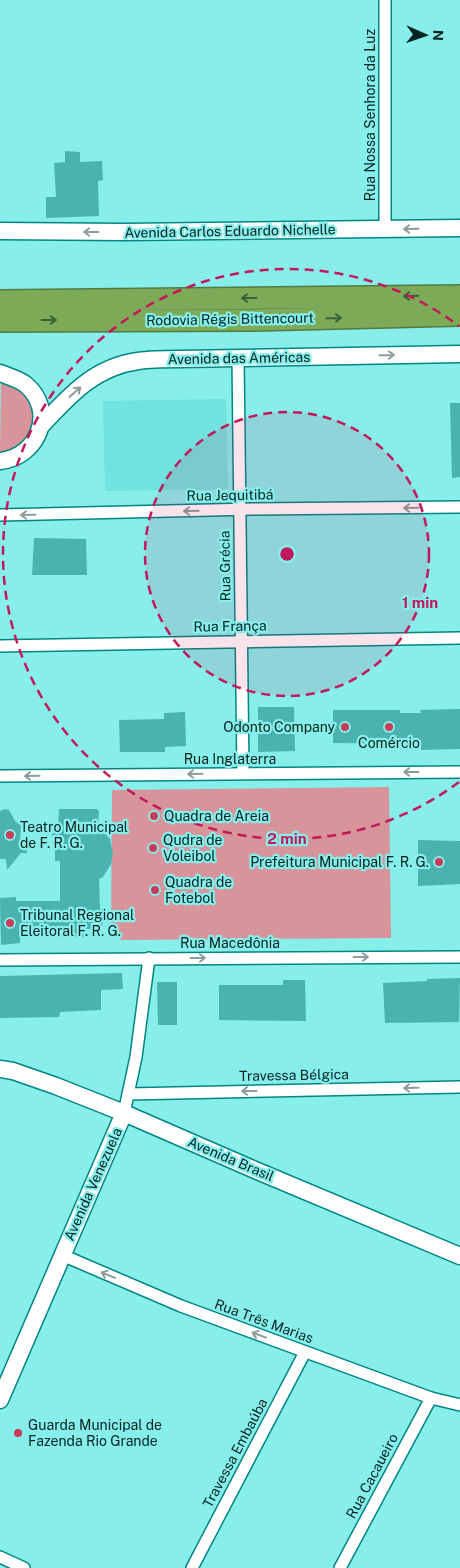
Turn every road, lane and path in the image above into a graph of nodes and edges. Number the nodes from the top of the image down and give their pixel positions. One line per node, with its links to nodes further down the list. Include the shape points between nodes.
1 (385, 0): 3 (street, Rua Nossa Senhora da Luz)
2 (460, 228): 3 (main road, Avenida Carlos Eduardo Nichelle, one-way to 3)
3 (386, 230): 4 (main road, Avenida Carlos Eduardo Nichelle, one-way to 4)
4 (0, 232)
5 (460, 296): 6 (highway, Rodovia Régis Bittencourt, one-way to 6)
6 (0, 301)
7 (460, 315): 8 (highway, Rodovia Régis Bittencourt, one-way to 7, via 251,320)
8 (0, 320)
9 (460, 354): 10 (main road, Avenida das Américas, one-way to 9)
10 (238, 358): 12 (main road, Avenida das Américas, one-way to 10, via 72,393 116,366 137,361); 15 (street, Rua Grécia)
11 (3, 376): 12 (main road, via 24,384 35,395 41,410)
12 (41, 426): 13 (main road, Avenida das Américas, via 38,436 26,451)
13 (0, 461)
14 (460, 507): 15 (street, Rua Jequitibá, one-way to 15)
15 (240, 510): 16 (street, Rua Jequitibá, one-way to 16); 18 (street, Rua Grécia)
16 (0, 515)
17 (460, 638): 18 (street, Rua França)
18 (242, 641): 19 (street, Rua França); 21 (street, Rua Grécia)
19 (0, 646)
20 (460, 772): 21 (street, Rua Inglaterra, one-way to 21)
21 (243, 774): 22 (street, Rua Inglaterra, one-way to 22)
22 (0, 776)
23 (460, 956): 24 (street, Rua Macedônia, one-way to 23)
24 (150, 958): 25 (street, Rua Macedônia); 28 (street, Avenida Venezuela)
25 (0, 960)
26 (0, 1069): 29 (main road, Avenida Brasil, via 56,1086)
27 (460, 1086): 28 (street, Travessa Bélgica, one-way to 28)
28 (129, 1094): 29 (street, Avenida Venezuela)
29 (124, 1113): 30 (main road, Avenida Venezuela); 31 (main road, Avenida Brasil)
30 (62, 1255): 32 (street, Rua Três Marias, one-way to 30, via 181,1306); 33 (main road, Avenida Venezuela)
31 (460, 1256)
32 (305, 1352): 34 (street, Rua Três Marias); 38 (street, Travessa Embaúba)
33 (1, 1395)
34 (431, 1398): 35 (street, Rua Três Marias); 39 (street, Rua Cacaueiro)
35 (460, 1405)
36 (0, 1557): 37 (street)
37 (24, 1568)
38 (192, 1568)
39 (340, 1568)

